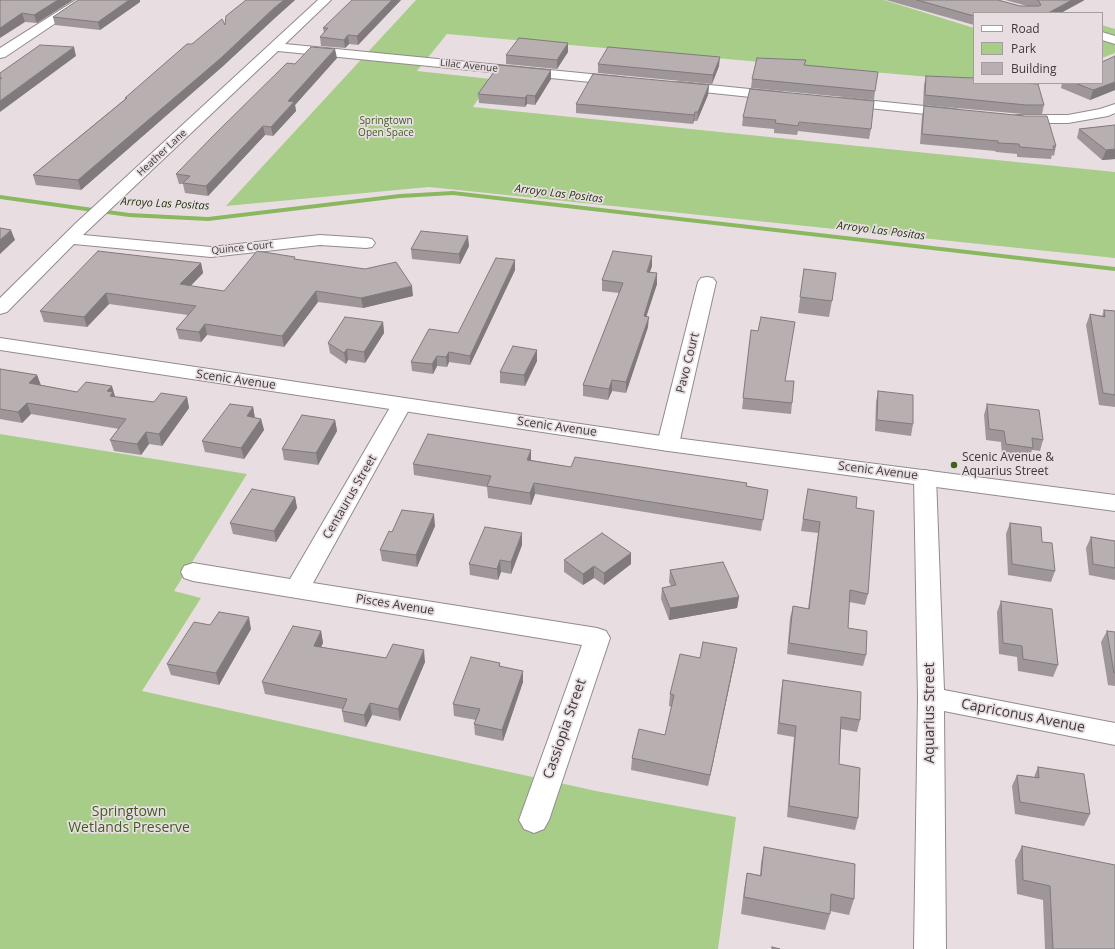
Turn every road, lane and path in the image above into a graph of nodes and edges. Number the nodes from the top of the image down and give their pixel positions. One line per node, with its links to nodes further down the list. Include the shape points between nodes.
1 (84, 0): 6 (street)
2 (325, 0): 5 (street, Heather Lane)
3 (1103, 36): 4 (street)
4 (1115, 40)
5 (276, 47): 7 (street, Lilac Avenue); 14 (street, Heather Lane)
6 (0, 54)
7 (637, 82)
8 (669, 85): 9 (street)
9 (795, 98)
10 (834, 101): 12 (street)
11 (1115, 108): 13 (street, via 1104,113 1068,119)
12 (968, 114)
13 (1007, 118)
14 (70, 239): 15 (street, Quince Court, via 211,252 320,240); 17 (street, Heather Lane)
15 (366, 243)
16 (707, 282): 20 (street, Pavo Court)
17 (0, 308)
18 (0, 344): 19 (street, Scenic Avenue)
19 (402, 404): 20 (street, Scenic Avenue); 24 (street, Centaurus Street)
20 (668, 444): 21 (street, Scenic Avenue)
21 (925, 477): 22 (street, Scenic Avenue); 26 (street, Aquarius Street)
22 (1115, 503)
23 (193, 572): 24 (street, Pisces Avenue)
24 (297, 589): 25 (street, Pisces Avenue)
25 (597, 638): 28 (street, Cassiopia Street)
26 (931, 698): 27 (street, Capriconus Avenue); 29 (street, Aquarius Street)
27 (1115, 734)
28 (534, 820)
29 (930, 949)

